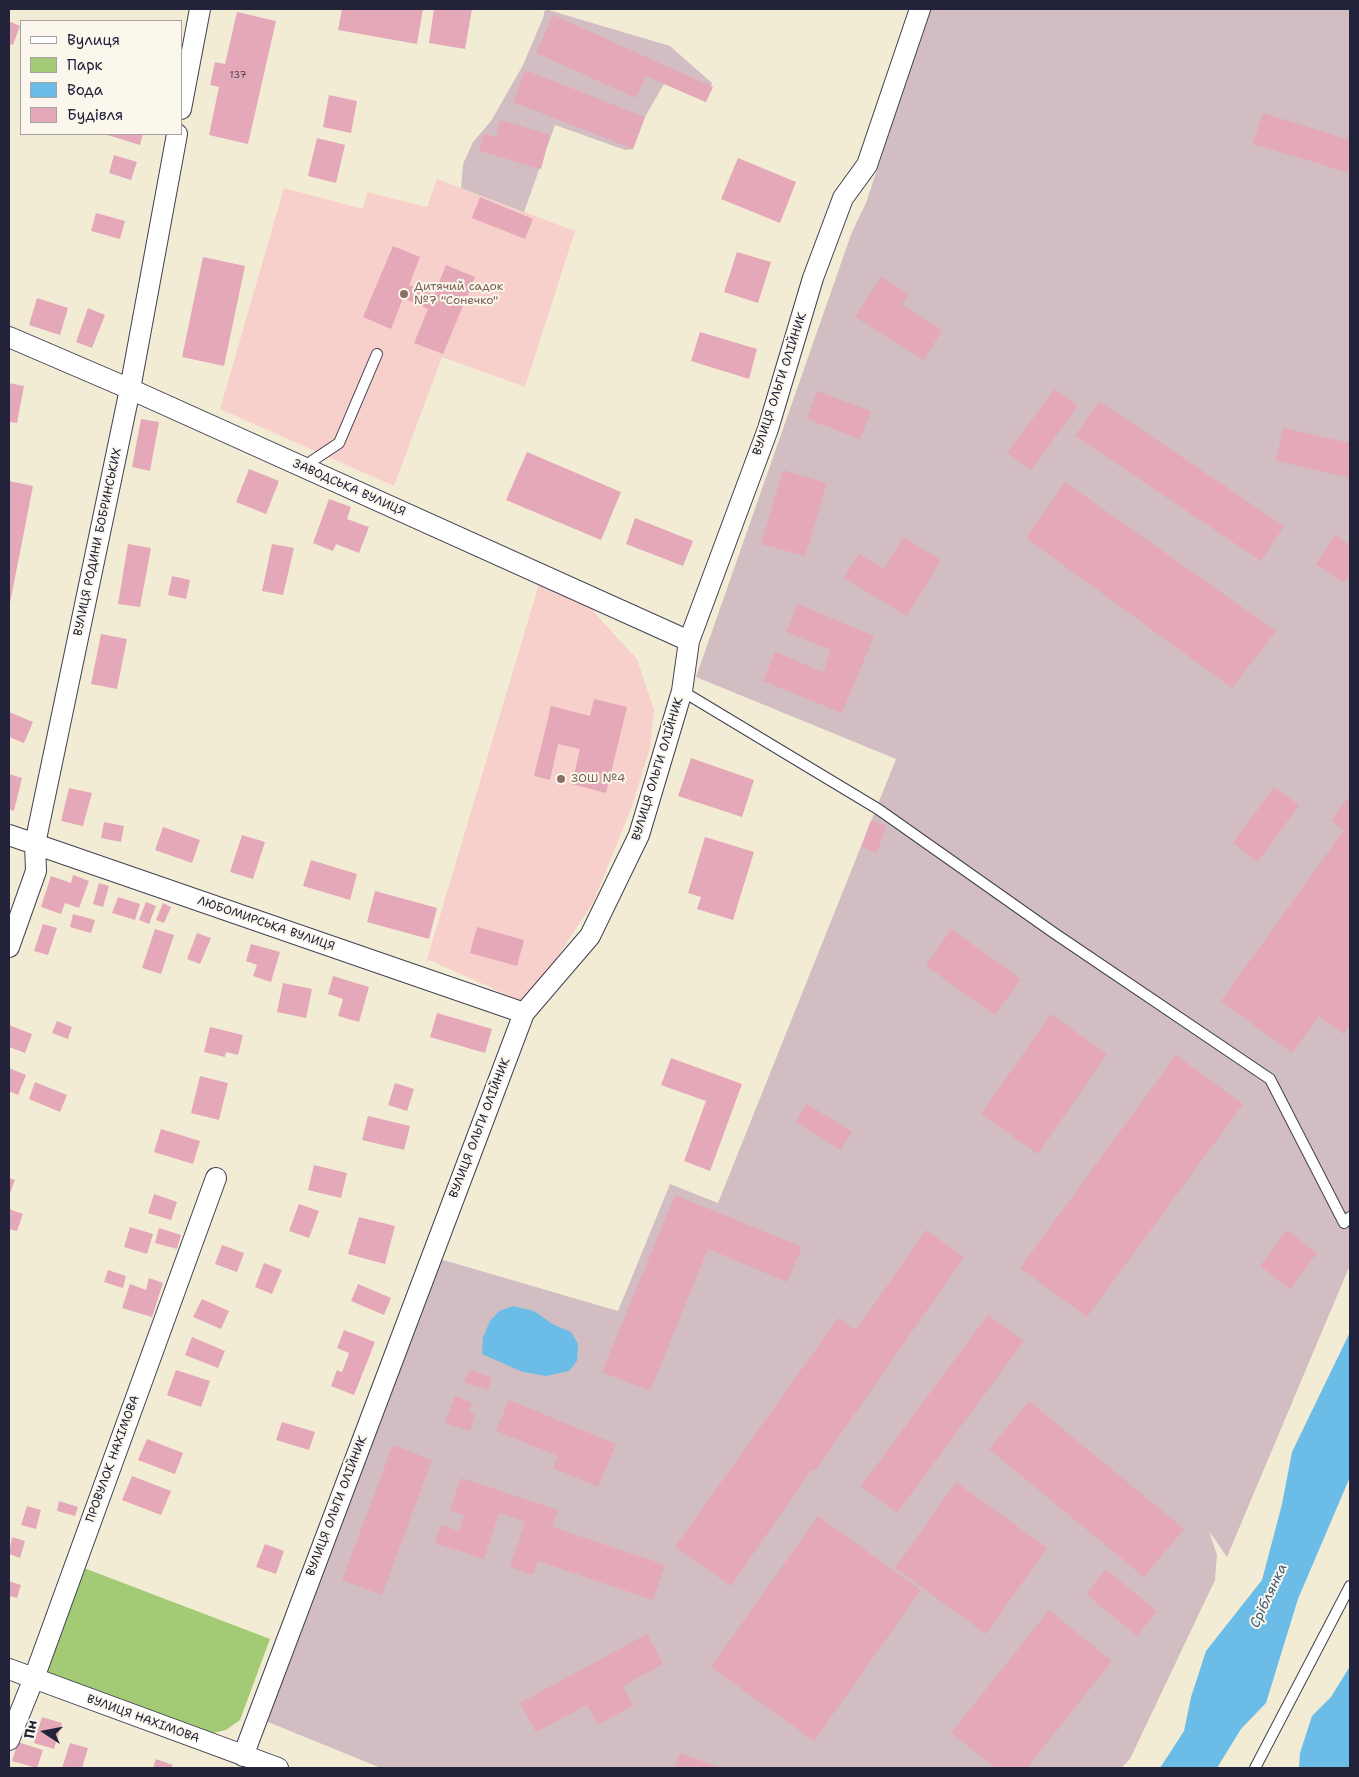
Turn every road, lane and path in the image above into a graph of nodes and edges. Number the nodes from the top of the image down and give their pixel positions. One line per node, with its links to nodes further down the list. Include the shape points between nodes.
1 (200, 9): 3 (street)
2 (920, 9): 9 (street, ВУЛИЦЯ ОЛЬГИ ОЛІЙНИК, via 867,165 843,198 813,278 768,429)
3 (182, 104)
4 (177, 135): 7 (street, ВУЛИЦЯ РОДИНИ БОБРИНСЬКИХ)
5 (9, 337): 7 (street, ЗАВОДСЬКА ВУЛИЦЯ)
6 (377, 354): 8 (lane, via 339,443)
7 (130, 389): 8 (street, ЗАВОДСЬКА ВУЛИЦЯ); 12 (street, ВУЛИЦЯ РОДИНИ БОБРИНСЬКИХ)
8 (303, 467): 9 (street, ЗАВОДСЬКА ВУЛИЦЯ)
9 (689, 641): 10 (street, ВУЛИЦЯ ОЛЬГИ ОЛІЙНИК)
10 (682, 691): 14 (street, ВУЛИЦЯ ОЛЬГИ ОЛІЙНИК, via 639,835 590,936); 16 (lane, via 878,809 1270,1079 1344,1223)
11 (9, 835): 12 (street, ЛЮБОМИРСЬКА ВУЛИЦЯ)
12 (35, 844): 13 (street, ВУЛИЦЯ РОДИНИ БОБРИНСЬКИХ, via 36,871); 14 (street, ЛЮБОМИРСЬКА ВУЛИЦЯ)
13 (9, 948)
14 (524, 1012): 21 (street, ВУЛИЦЯ ОЛЬГИ ОЛІЙНИК)
15 (216, 1178): 19 (street, ПРОВУЛОК НАХІМОВА)
16 (1350, 1217)
17 (1350, 1586): 23 (lane)
18 (9, 1669): 19 (street, ВУЛИЦЯ НАХІМОВА)
19 (34, 1678): 20 (street, ПРОВУЛОК НАХІМОВА); 21 (street, ВУЛИЦЯ НАХІМОВА)
20 (9, 1740)
21 (242, 1756): 22 (street, ВУЛИЦЯ НАХІМОВА)
22 (278, 1768)
23 (1255, 1768)

